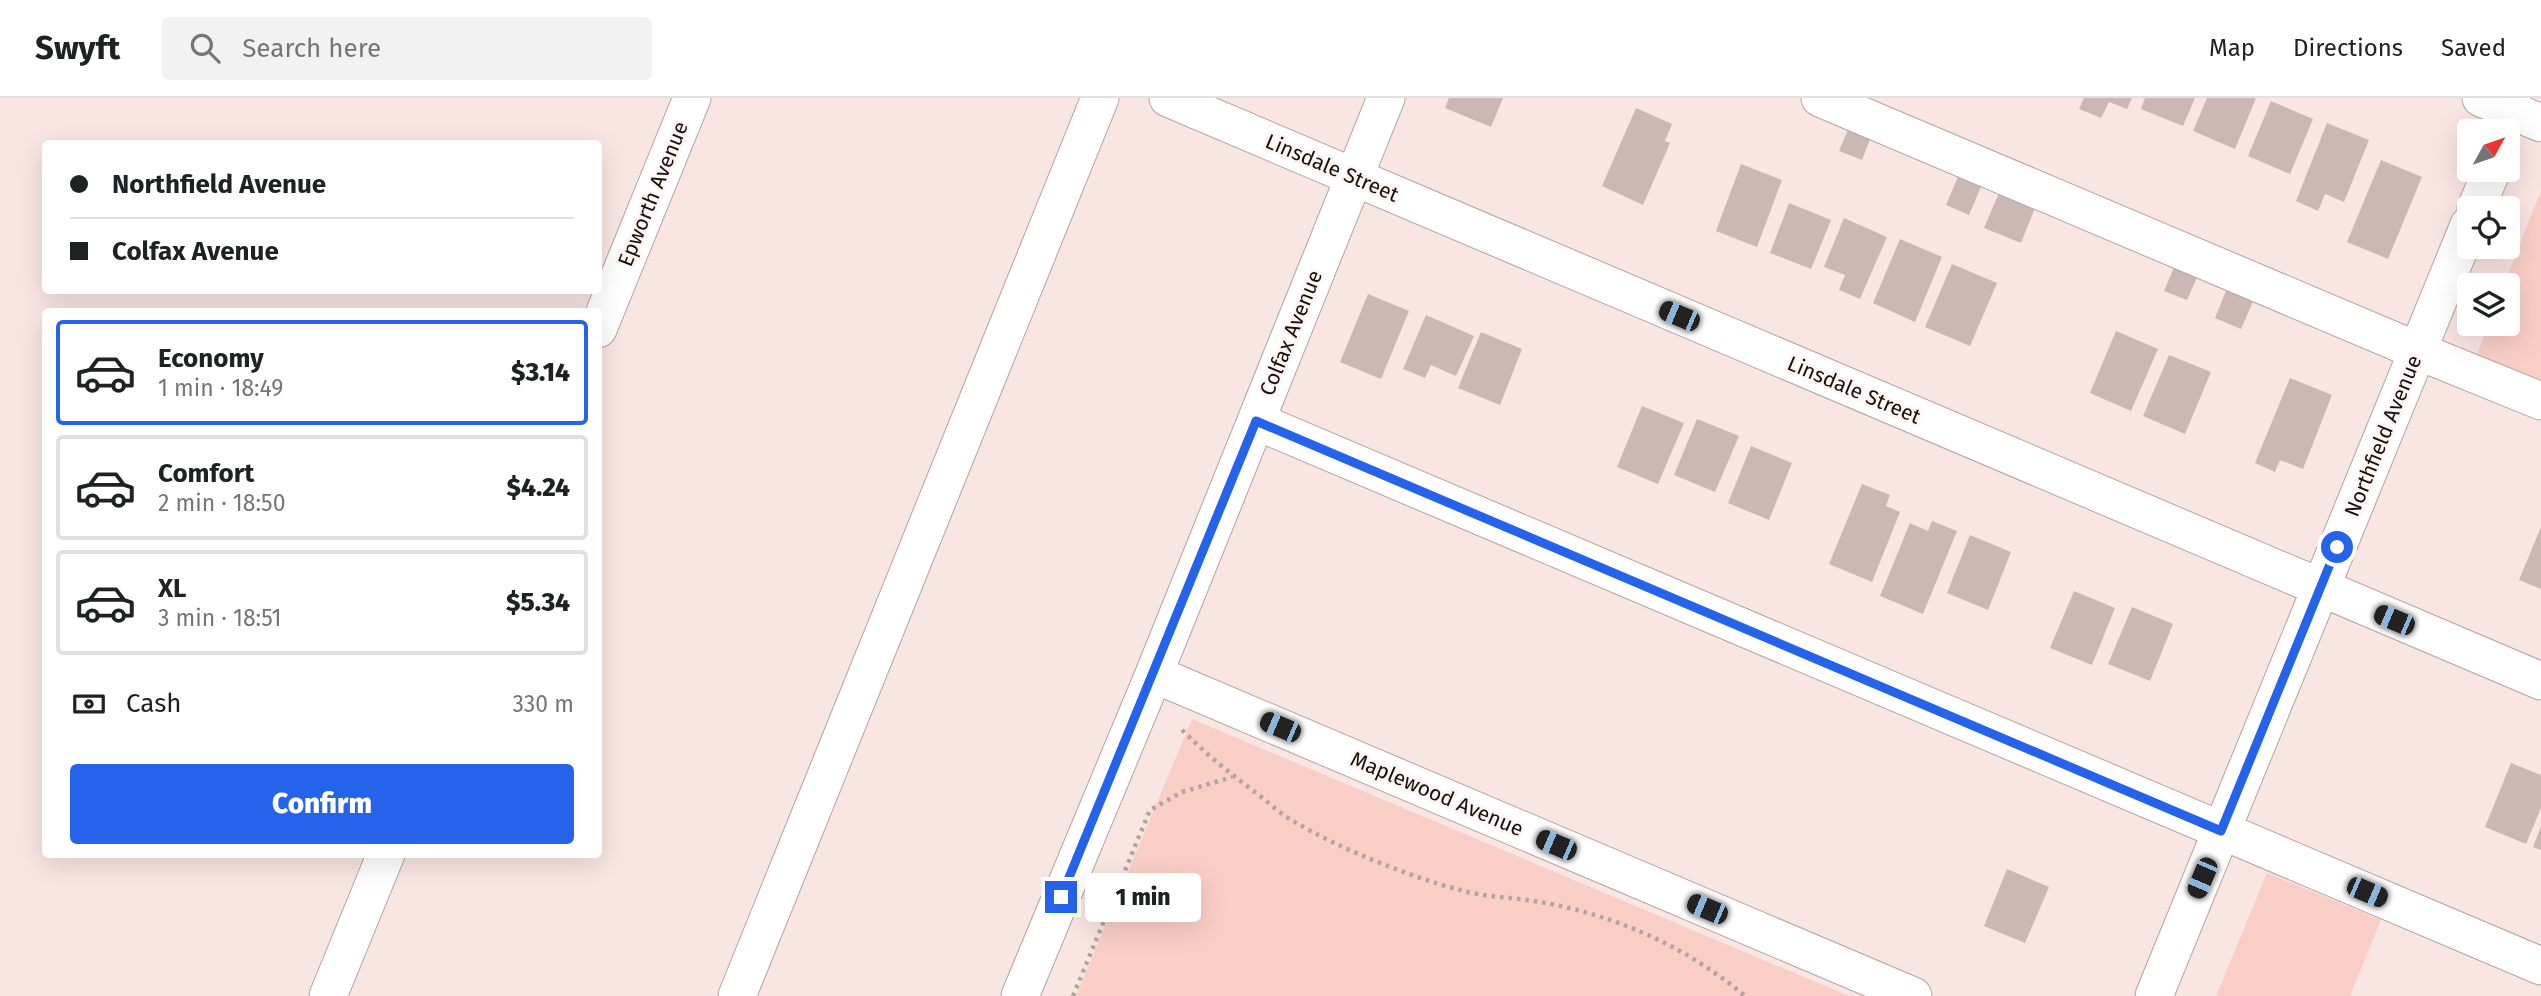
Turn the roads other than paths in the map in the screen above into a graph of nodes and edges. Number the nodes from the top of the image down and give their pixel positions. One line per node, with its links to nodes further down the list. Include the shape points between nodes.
1 (692, 98): 10 (street, Epworth Avenue)
2 (1100, 98): 21 (street)
3 (1168, 98): 8 (street, Linsdale Street)
4 (1386, 98): 8 (street, Colfax Avenue)
5 (1820, 98): 11 (street)
6 (2481, 98): 7 (street)
7 (2521, 116)
8 (1354, 177): 13 (street, Colfax Avenue); 14 (street, Linsdale Street)
9 (2457, 255): 11 (street, Northfield Avenue)
10 (602, 319)
11 (2418, 351): 12 (street); 14 (street, Northfield Avenue)
12 (2541, 401)
13 (1256, 421): 15 (street, Colfax Avenue); 17 (street)
14 (2320, 589): 16 (street, Linsdale Street); 17 (street, Northfield Avenue)
15 (1154, 674): 22 (street, Colfax Avenue); 23 (street, Maplewood Avenue)
16 (2541, 681)
17 (2221, 831): 19 (street); 24 (street, Northfield Avenue)
18 (384, 858): 20 (street)
19 (2541, 966)
20 (328, 996)
21 (737, 996)
22 (1020, 996)
23 (1913, 996)
24 (2154, 996)

